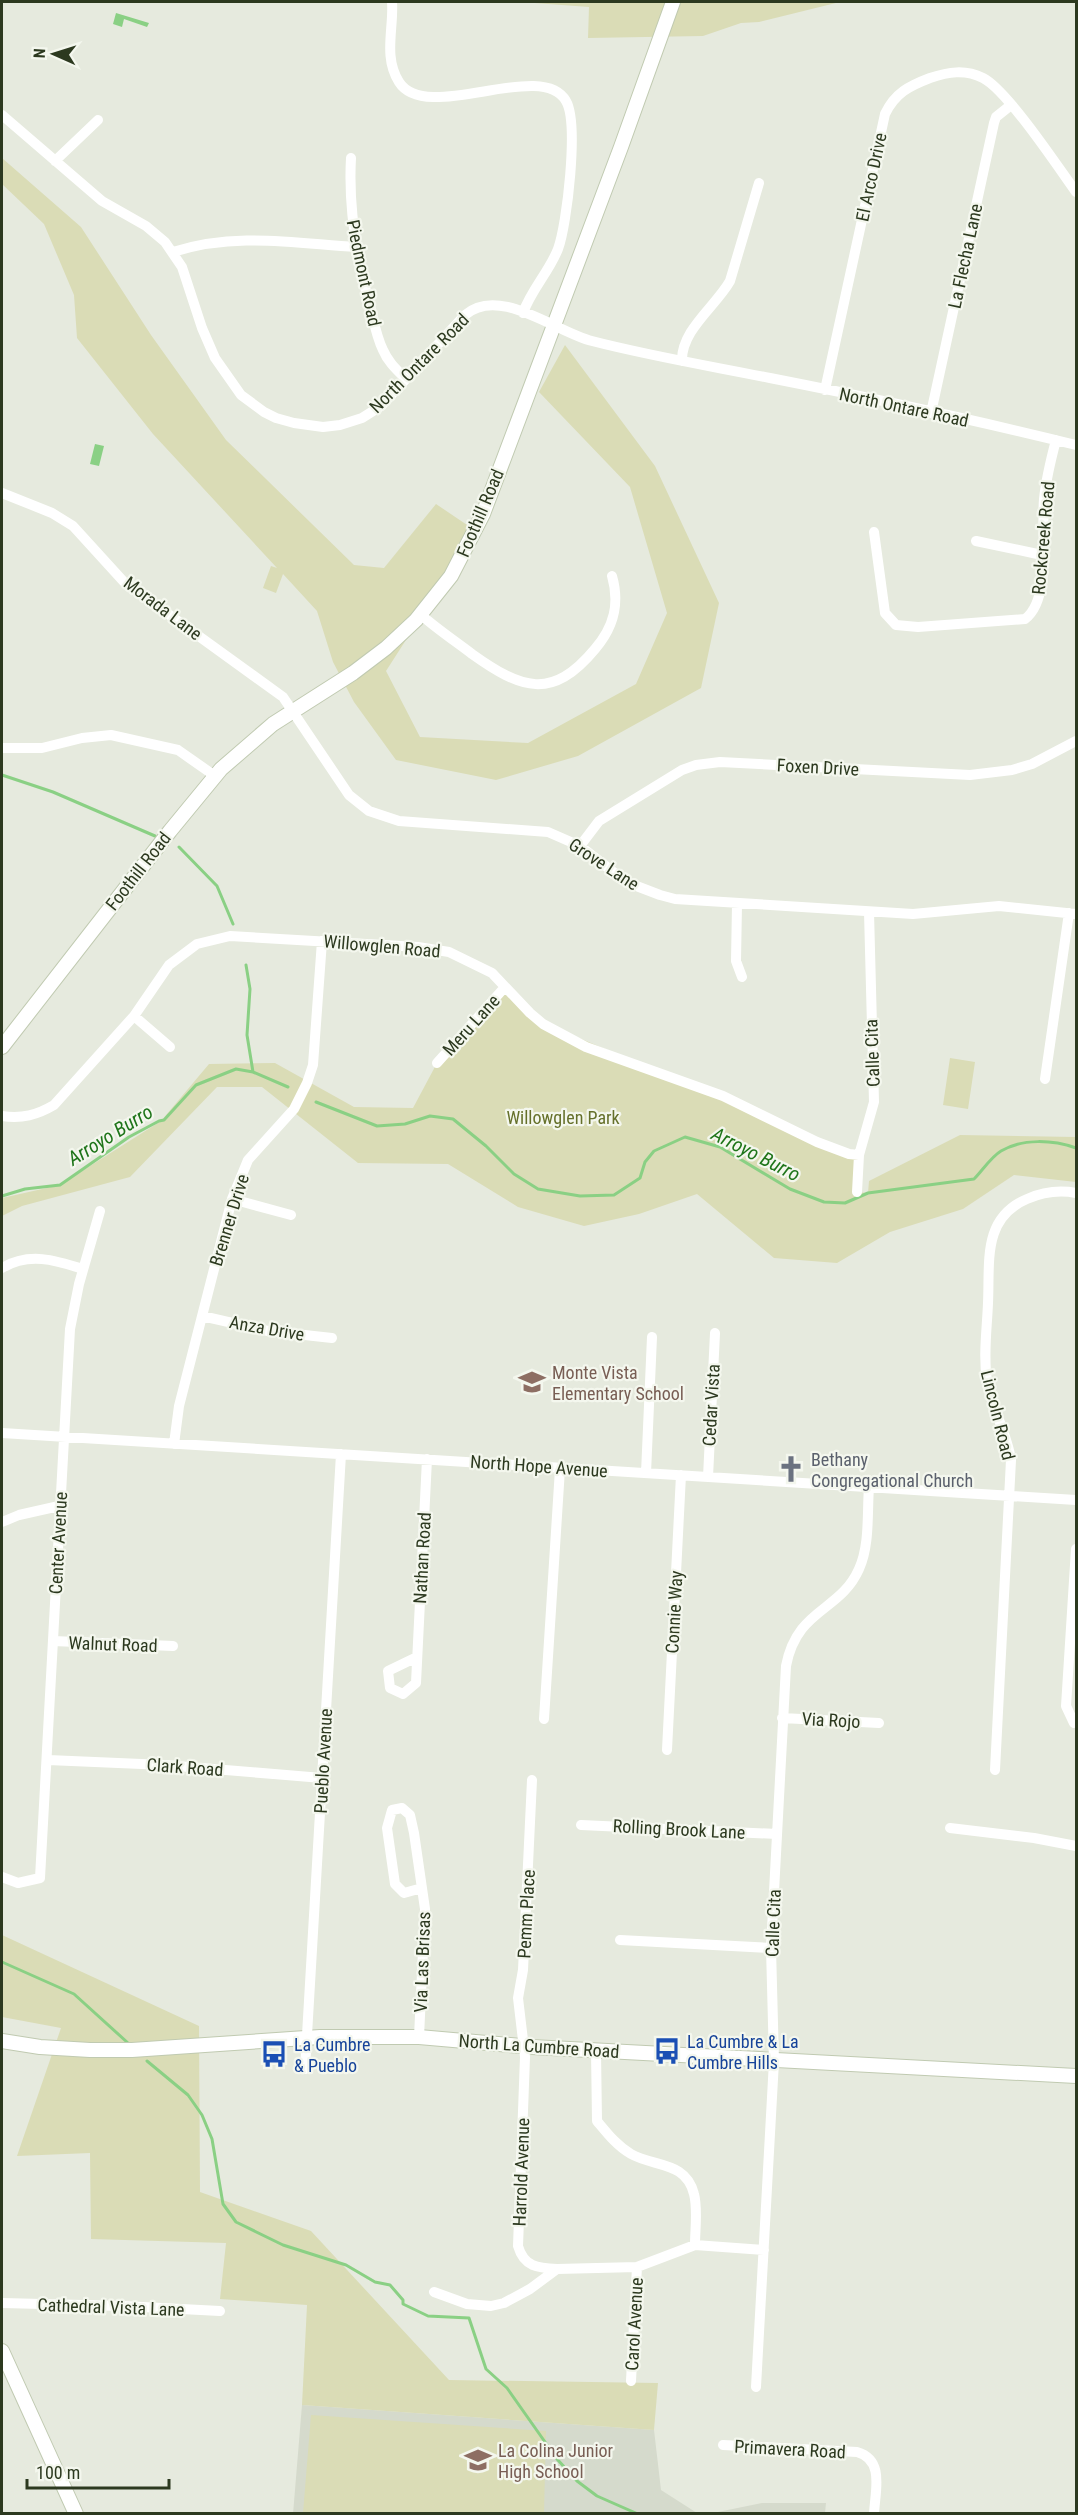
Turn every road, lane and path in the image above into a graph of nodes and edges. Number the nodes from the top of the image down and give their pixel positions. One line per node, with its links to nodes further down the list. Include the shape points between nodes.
1 (392, 2): 12 (street, via 391,60 398,80 409,92 440,98 500,87 533,87 554,92 566,101 571,122 566,217 558,250)
2 (673, 2): 13 (main road, Foothill Road)
3 (1011, 105): 9 (street, El Arco Drive); 16 (street, El Arco Drive, via 987,80 957,72 912,85 890,105); 17 (street, La Flecha Lane, via 994,123)
4 (2, 115): 7 (street, North Ontare Road)
5 (98, 120): 7 (street)
6 (351, 158): 10 (street, Piedmont Road)
7 (55, 161): 11 (street, North Ontare Road, via 102,201 156,233)
8 (759, 183): 14 (street, via 729,281 693,330 682,352)
9 (1077, 192)
10 (356, 247): 11 (street, via 234,240 204,242); 15 (street, Piedmont Road, via 383,350)
11 (173, 252): 15 (street, North Ontare Road, via 214,356 241,395 264,412 294,423 340,426 372,413)
12 (523, 313): 13 (street, North Ontare Road); 15 (street, North Ontare Road, via 492,304 475,308)
13 (554, 325): 14 (street, North Ontare Road, via 592,341); 25 (main road, Foothill Road, via 483,514 456,567)
14 (682, 361): 16 (street, North Ontare Road)
15 (406, 379)
16 (825, 390): 17 (street, North Ontare Road)
17 (931, 412): 18 (street, North Ontare Road)
18 (1056, 440): 19 (street, North Ontare Road); 23 (street, Rockcreek Road, via 1044,498)
19 (1077, 446)
20 (2, 493): 26 (street, Morada Lane, via 73,526 124,582 283,697)
21 (874, 532): 23 (street, Rockcreek Road, via 885,613 891,622 902,627 1025,619 1038,600)
22 (976, 541): 23 (street)
23 (1042, 555)
24 (612, 576): 25 (street, via 616,606 606,634 574,671 546,683 523,683 504,676)
25 (420, 614): 26 (main road, Foothill Road, via 369,662)
26 (293, 709): 29 (main road, Foothill Road); 30 (street, Grove Lane, via 341,785 369,811 399,821 538,830)
27 (1077, 741): 30 (street, Foxen Drive, via 1032,764 970,775 720,762 696,765 599,821)
28 (2, 748): 29 (street, via 42,748 111,735 178,750)
29 (215, 776): 38 (main road, Foothill Road)
30 (580, 846): 31 (street, Grove Lane, via 613,874 640,889 675,899)
31 (737, 904): 32 (street, Grove Lane); 35 (street, via 736,961)
32 (868, 912): 33 (street, Grove Lane, via 930,914 999,906); 43 (street, Calle Cita, via 874,1102)
33 (1073, 913): 41 (street)
34 (322, 941): 36 (street, Willowglen Road, via 449,952 492,973); 37 (street, Willowglen Road, via 230,936 197,944 169,965); 46 (street, Brenner Drive, via 315,1053 307,1083 294,1109 248,1160)
35 (742, 977)
36 (505, 987): 40 (street, Meru Lane); 43 (street, Willowglen Road, via 543,1023 586,1047 723,1096 817,1142)
37 (134, 1016): 39 (street); 42 (street, Willowglen Road, via 54,1105 28,1116)
38 (2, 1047)
39 (170, 1047)
40 (436, 1064)
41 (1045, 1079)
42 (2, 1116)
43 (859, 1155): 44 (street, Calle Cita)
44 (857, 1192)
45 (1077, 1192): 65 (street, Lincoln Road, via 1046,1193 1023,1200 1001,1216 993,1233 985,1356 989,1390 1010,1454)
46 (232, 1199): 48 (street); 51 (street, Brenner Drive)
47 (100, 1210): 50 (street, Center Avenue)
48 (291, 1215)
49 (2, 1269): 50 (street, via 15,1262 41,1258)
50 (83, 1269): 56 (street, Center Avenue, via 70,1329)
51 (202, 1316): 54 (street, Anza Drive, via 268,1331); 57 (street, Brenner Drive, via 178,1406)
52 (715, 1333): 63 (street, Cedar Vista)
53 (652, 1337): 61 (street)
54 (332, 1338)
55 (2, 1433): 56 (street, North Hope Avenue)
56 (64, 1437): 57 (street, North Hope Avenue); 67 (street, Center Avenue)
57 (174, 1444): 58 (street, North Hope Avenue)
58 (341, 1454): 59 (street, North Hope Avenue); 80 (street, Pueblo Avenue)
59 (427, 1460): 60 (street, North Hope Avenue); 72 (street, Nathan Road)
60 (560, 1469): 61 (street, North Hope Avenue); 74 (street)
61 (646, 1473): 62 (street, North Hope Avenue)
62 (681, 1475): 63 (street, North Hope Avenue); 77 (street, Connie Way)
63 (708, 1477): 64 (street, North Hope Avenue)
64 (869, 1487): 65 (street, North Hope Avenue); 73 (street, Calle Cita, via 862,1561 851,1583 806,1622 791,1645)
65 (1011, 1496): 66 (street, North Hope Avenue); 79 (street, Lincoln Road)
66 (1077, 1500)
67 (59, 1506): 68 (street); 70 (street, Center Avenue)
68 (2, 1522)
69 (1077, 1549): 76 (street, via 1066,1706)
70 (53, 1641): 71 (street, Walnut Road); 78 (street, Center Avenue)
71 (173, 1646)
72 (417, 1657)
73 (782, 1718): 75 (street, Via Rojo); 84 (street, Calle Cita)
74 (544, 1719)
75 (879, 1723)
76 (1074, 1723)
77 (667, 1750)
78 (48, 1760): 80 (street, Clark Road); 86 (street, Center Avenue, via 40,1878 18,1883)
79 (995, 1770)
80 (321, 1778): 91 (street, Pueblo Avenue)
81 (532, 1780): 93 (street, Pemm Place, via 523,1970 518,1998)
82 (581, 1825): 84 (street, Rolling Brook Lane)
83 (950, 1828): 85 (street)
84 (777, 1834): 89 (street, Calle Cita)
85 (1077, 1846)
86 (2, 1877)
87 (422, 1888): 87 (street, Via Las Brisas, via 410,1815 402,1808 392,1810 387,1828 395,1884 404,1893); 90 (street, Via Las Brisas, via 426,1928)
88 (620, 1940): 89 (street)
89 (771, 1948): 95 (street, Calle Cita)
90 (419, 2037): 91 (main road, North La Cumbre Road); 93 (main road, North La Cumbre Road)
91 (306, 2038): 92 (main road, North La Cumbre Road, via 132,2050 40,2048); 96 (street, Pueblo Avenue)
92 (2, 2041)
93 (524, 2046): 94 (main road, North La Cumbre Road); 101 (street, Harrold Avenue, via 518,2246 531,2265)
94 (596, 2050): 95 (main road, North La Cumbre Road); 98 (street, via 597,2121 622,2149 672,2166 687,2179 695,2197)
95 (774, 2061): 97 (main road, North La Cumbre Road); 99 (street, Calle Cita)
96 (304, 2069)
97 (1077, 2076)
98 (695, 2245): 99 (street); 100 (street, Harrold Avenue)
99 (764, 2250): 108 (street, Calle Cita)
100 (638, 2267): 101 (street, Harrold Avenue); 107 (street, Carol Avenue)
101 (557, 2269): 102 (street, via 530,2289 490,2306 467,2304)
102 (434, 2292)
103 (2, 2303): 104 (street, Cathedral Vista Lane)
104 (220, 2311)
105 (2, 2351): 106 (main road)
106 (7, 2372): 110 (main road)
107 (631, 2381)
108 (756, 2388)
109 (723, 2445): 111 (street, Primavera Road, via 866,2454 877,2475)
110 (76, 2514)
111 (874, 2514)

